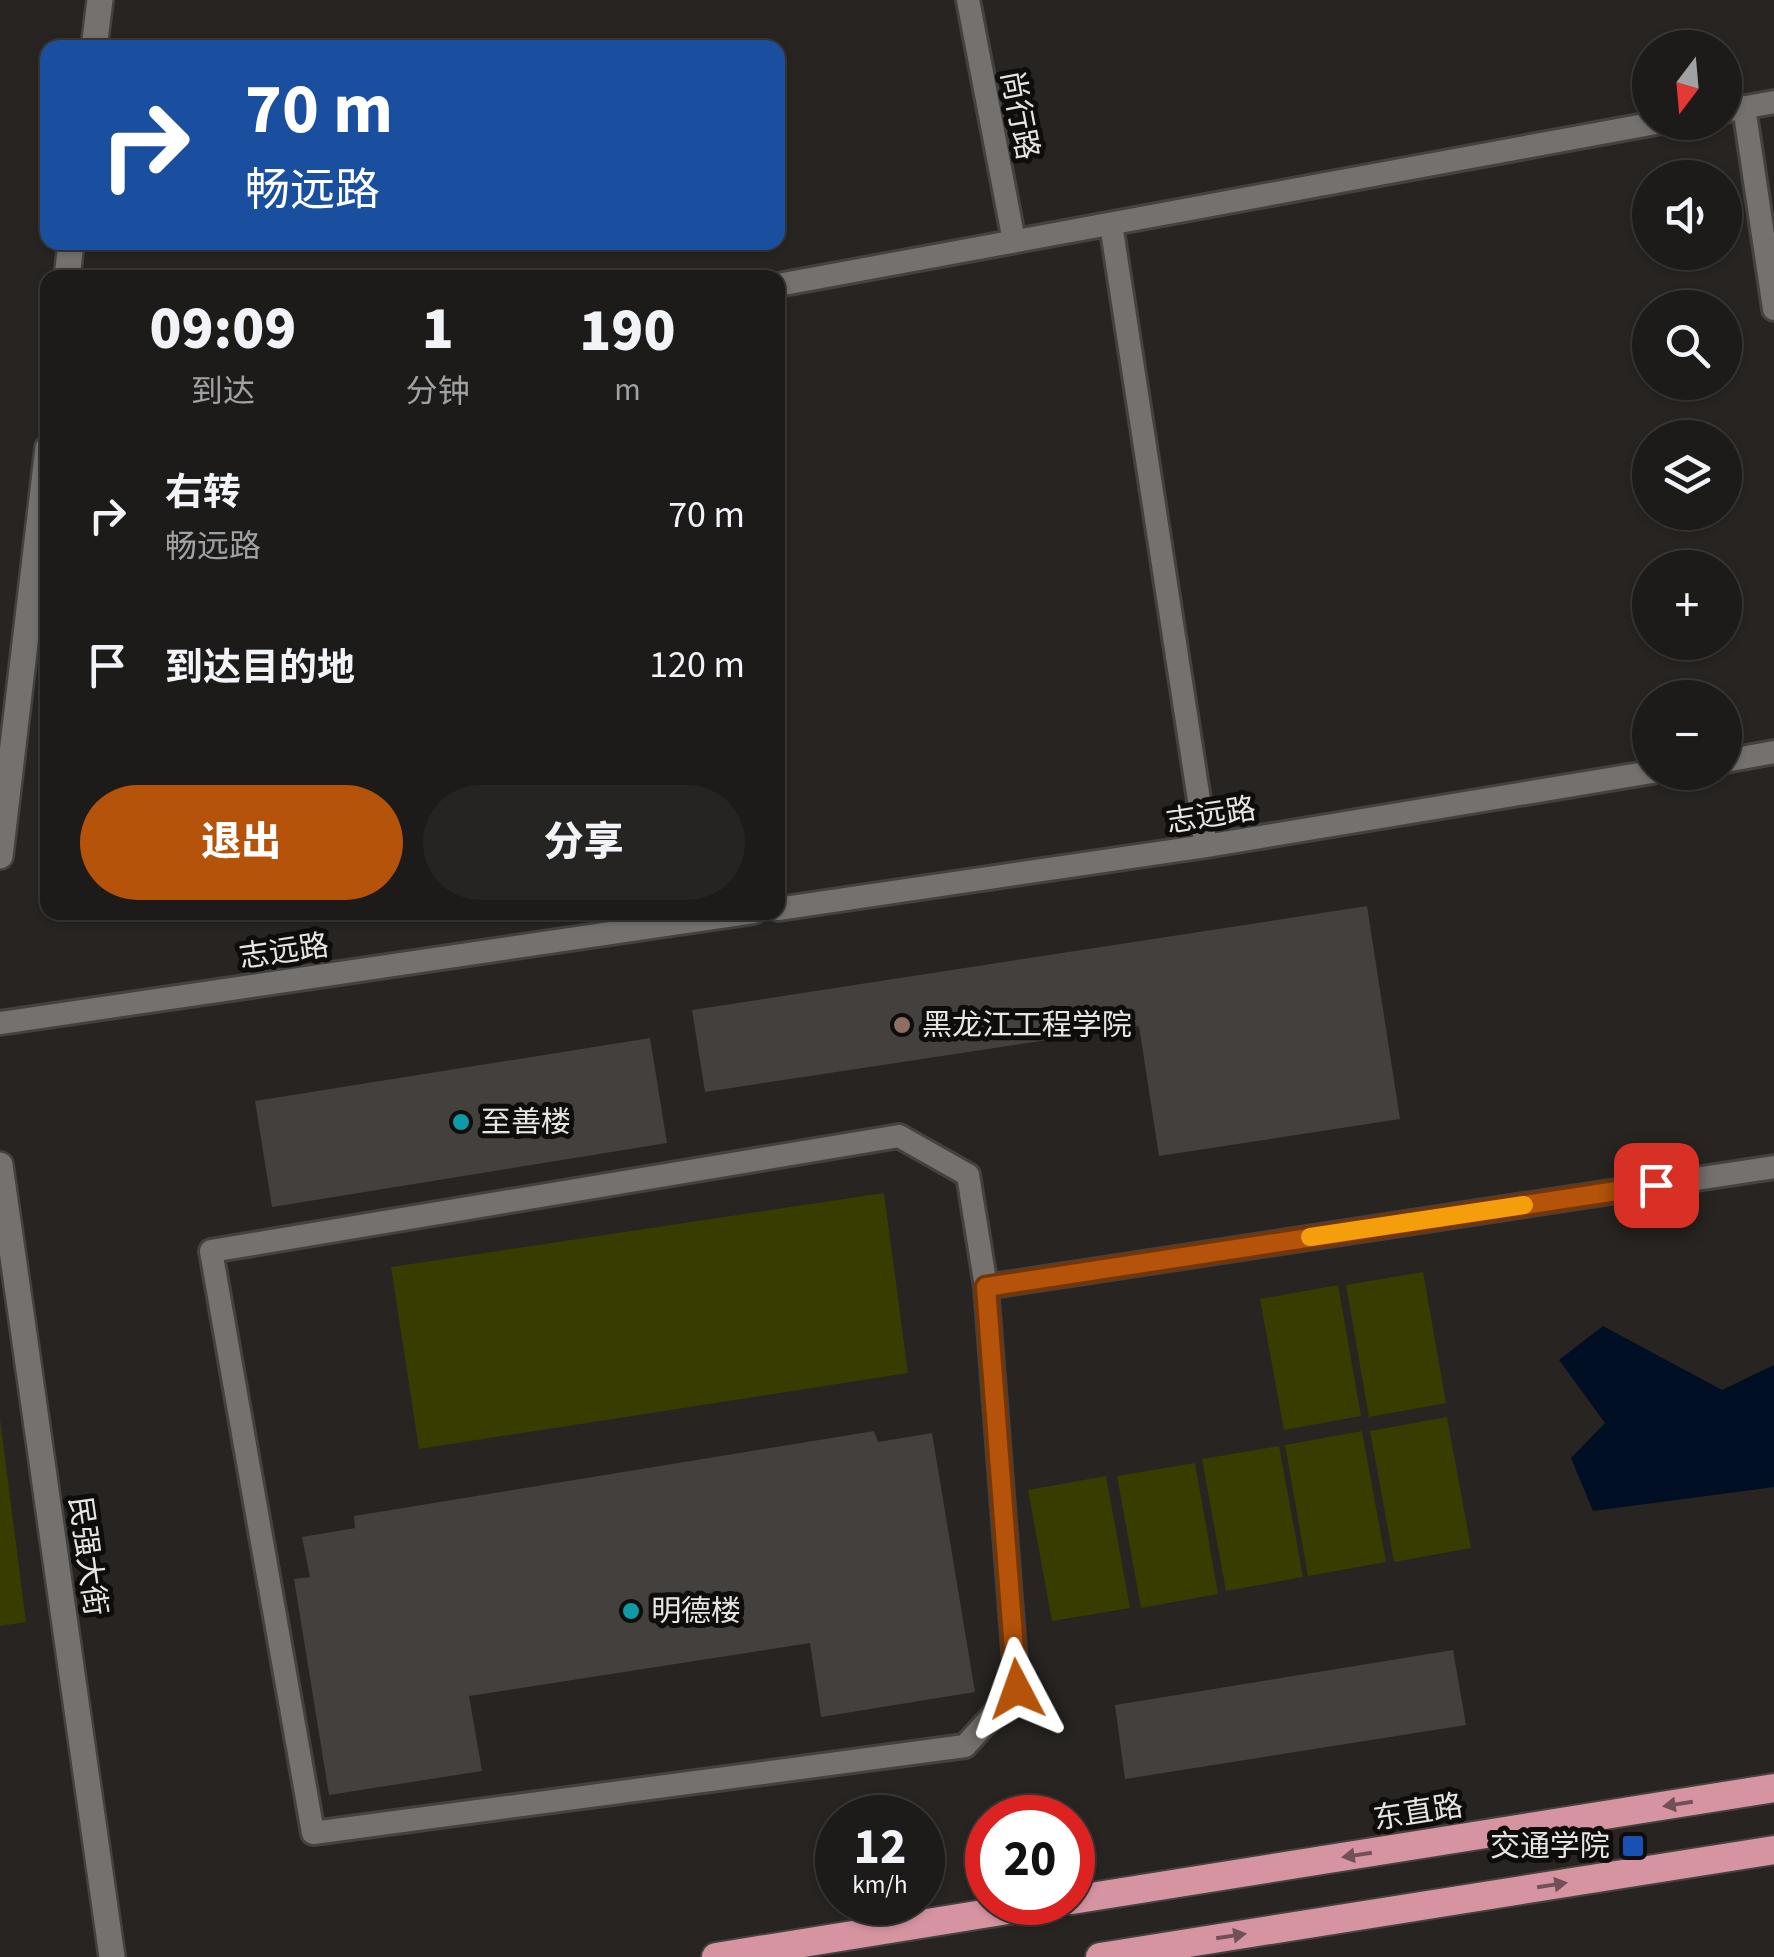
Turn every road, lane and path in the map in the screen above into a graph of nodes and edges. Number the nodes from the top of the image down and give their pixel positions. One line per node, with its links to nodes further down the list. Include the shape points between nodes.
1 (100, 0): 3 (street)
2 (968, 0): 9 (lane, 尚行路)
3 (95, 40)
4 (1774, 102): 5 (lane)
5 (1742, 108)
6 (1632, 127): 8 (lane)
7 (1740, 140): 11 (lane)
8 (1111, 224): 9 (lane); 16 (lane)
9 (1014, 242): 10 (lane)
10 (785, 284)
11 (1774, 309)
12 (40, 516): 17 (street)
13 (1774, 752): 14 (lane)
14 (1742, 757)
15 (1632, 775): 16 (lane, 志远路)
16 (1206, 846): 18 (lane, 志远路)
17 (0, 856)
18 (785, 908)
19 (700, 920): 20 (lane, 志远路)
20 (0, 1023)
21 (0, 1165): 28 (street, 民强大街)
22 (1774, 1167): 23 (lane)
23 (986, 1287): 23 (lane, via 1017,1689 965,1746 312,1833 211,1250 899,1136 968,1175)
24 (1774, 1788): 26 (highway, 东直路, one-way to 26)
25 (1774, 1850): 30 (highway, one-way to 25)
26 (1095, 1896)
27 (965, 1917): 29 (highway)
28 (112, 1957)
29 (716, 1957)
30 (1105, 1957)

